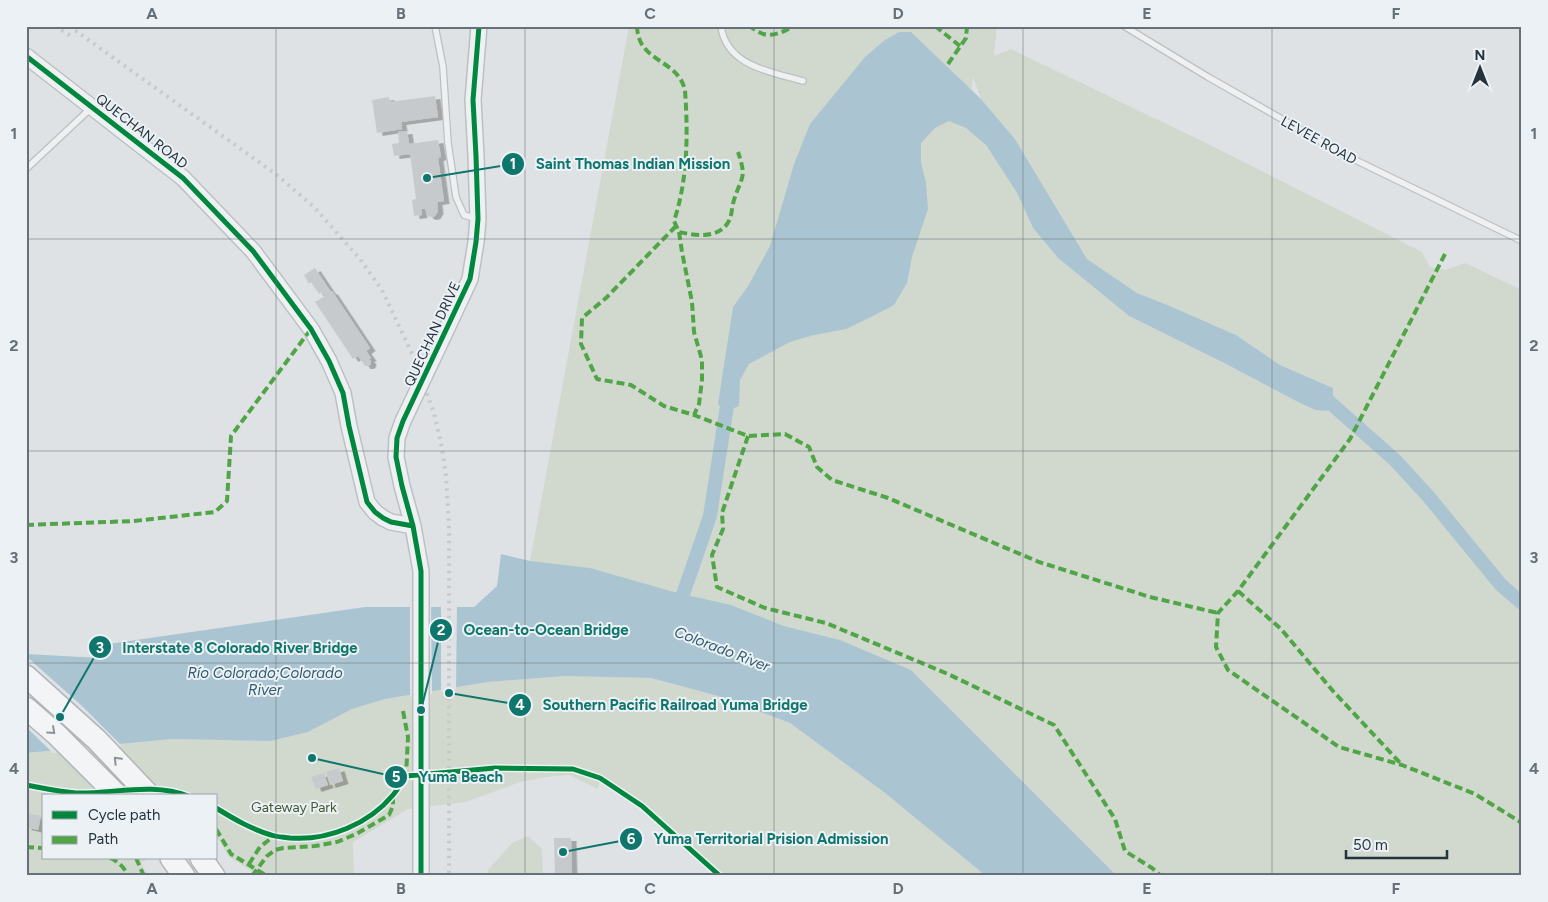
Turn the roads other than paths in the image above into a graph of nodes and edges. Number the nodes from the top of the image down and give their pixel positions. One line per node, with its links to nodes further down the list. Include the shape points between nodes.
1 (435, 26): 9 (lane, via 443,67 456,197 464,215)
2 (479, 26): 9 (street, QUECHAN DRIVE, via 473,100)
3 (721, 26): 6 (lane, via 732,53 743,61)
4 (1124, 26): 10 (lane, LEVEE ROAD, via 1345,155)
5 (26, 56): 7 (street, QUECHAN ROAD)
6 (803, 81)
7 (93, 106): 8 (lane); 11 (street, QUECHAN ROAD, via 183,178 253,251 311,330 329,361 343,393 367,502 383,518)
8 (26, 169)
9 (478, 219): 11 (street, QUECHAN DRIVE, bridge, via 470,279 397,438 396,457)
10 (1522, 241)
11 (413, 526): 20 (street, QUECHAN DRIVE, via 421,571)
12 (31, 679): 15 (highway, one-way to 12, via 97,740)
13 (26, 708): 14 (highway, one-way to 14)
14 (116, 794)
15 (148, 794)
16 (172, 860): 18 (highway)
17 (202, 860): 19 (highway)
18 (184, 876)
19 (214, 876)
20 (421, 876)

